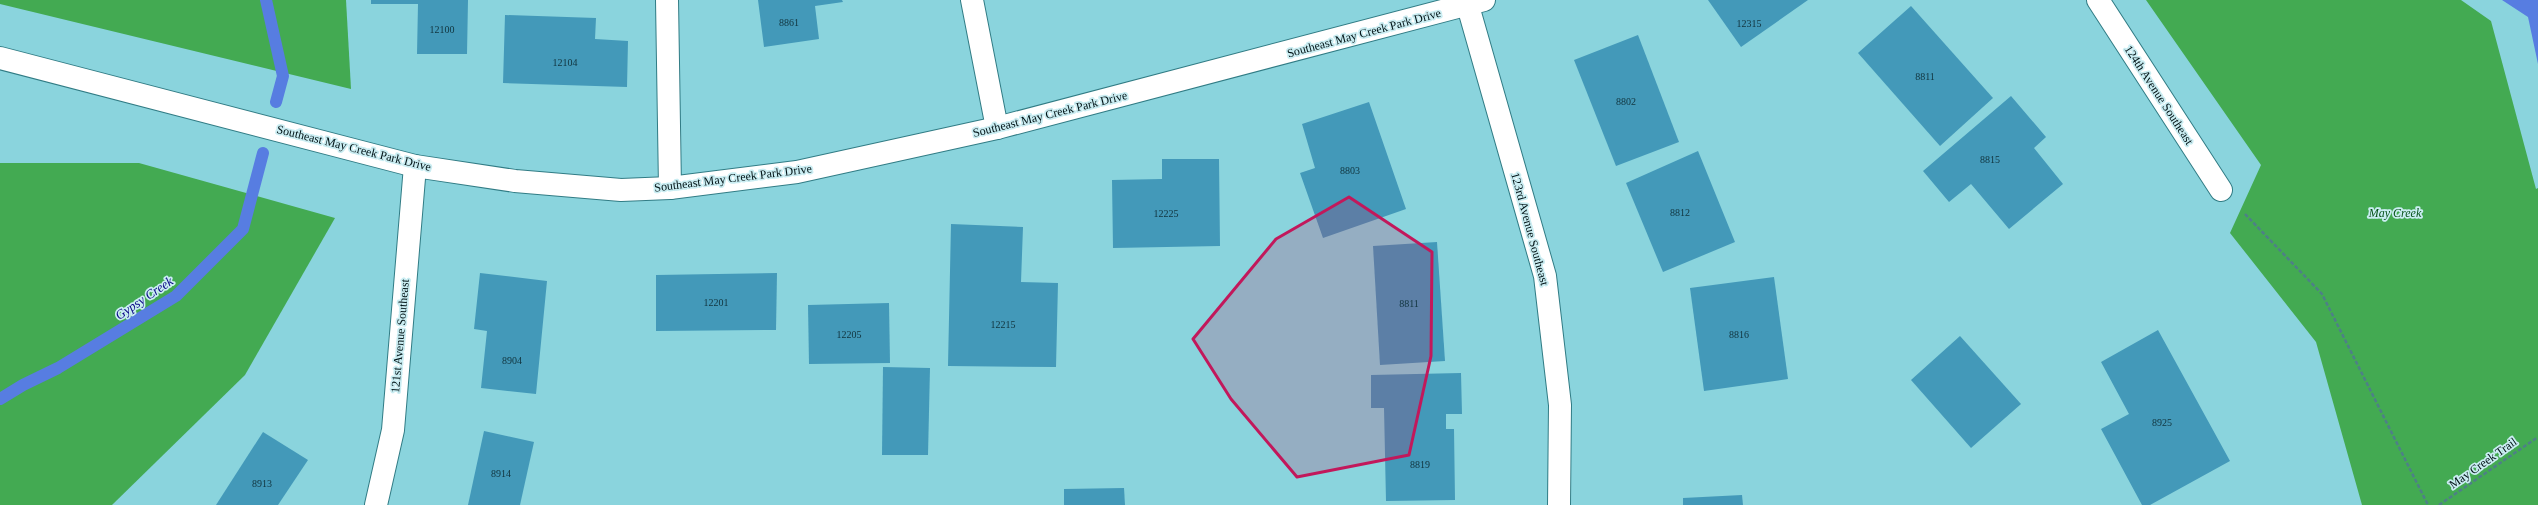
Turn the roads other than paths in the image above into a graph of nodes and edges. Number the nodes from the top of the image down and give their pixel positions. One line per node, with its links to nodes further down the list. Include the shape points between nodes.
1 (667, 0): 8 (street)
2 (972, 0): 6 (street)
3 (2098, 0): 9 (street, 124th Avenue Southeast)
4 (1476, 3): 6 (street, Southeast May Creek Park Drive); 11 (street, 123rd Avenue Southeast, via 1545,276 1560,406)
5 (0, 58): 7 (street, Southeast May Creek Park Drive)
6 (997, 128): 8 (street, Southeast May Creek Park Drive, via 797,172)
7 (415, 166): 8 (street, Southeast May Creek Park Drive, via 515,181 621,190); 10 (street, 121st Avenue Southeast, via 393,430)
8 (670, 188)
9 (2221, 190)
10 (376, 505)
11 (1559, 505)

